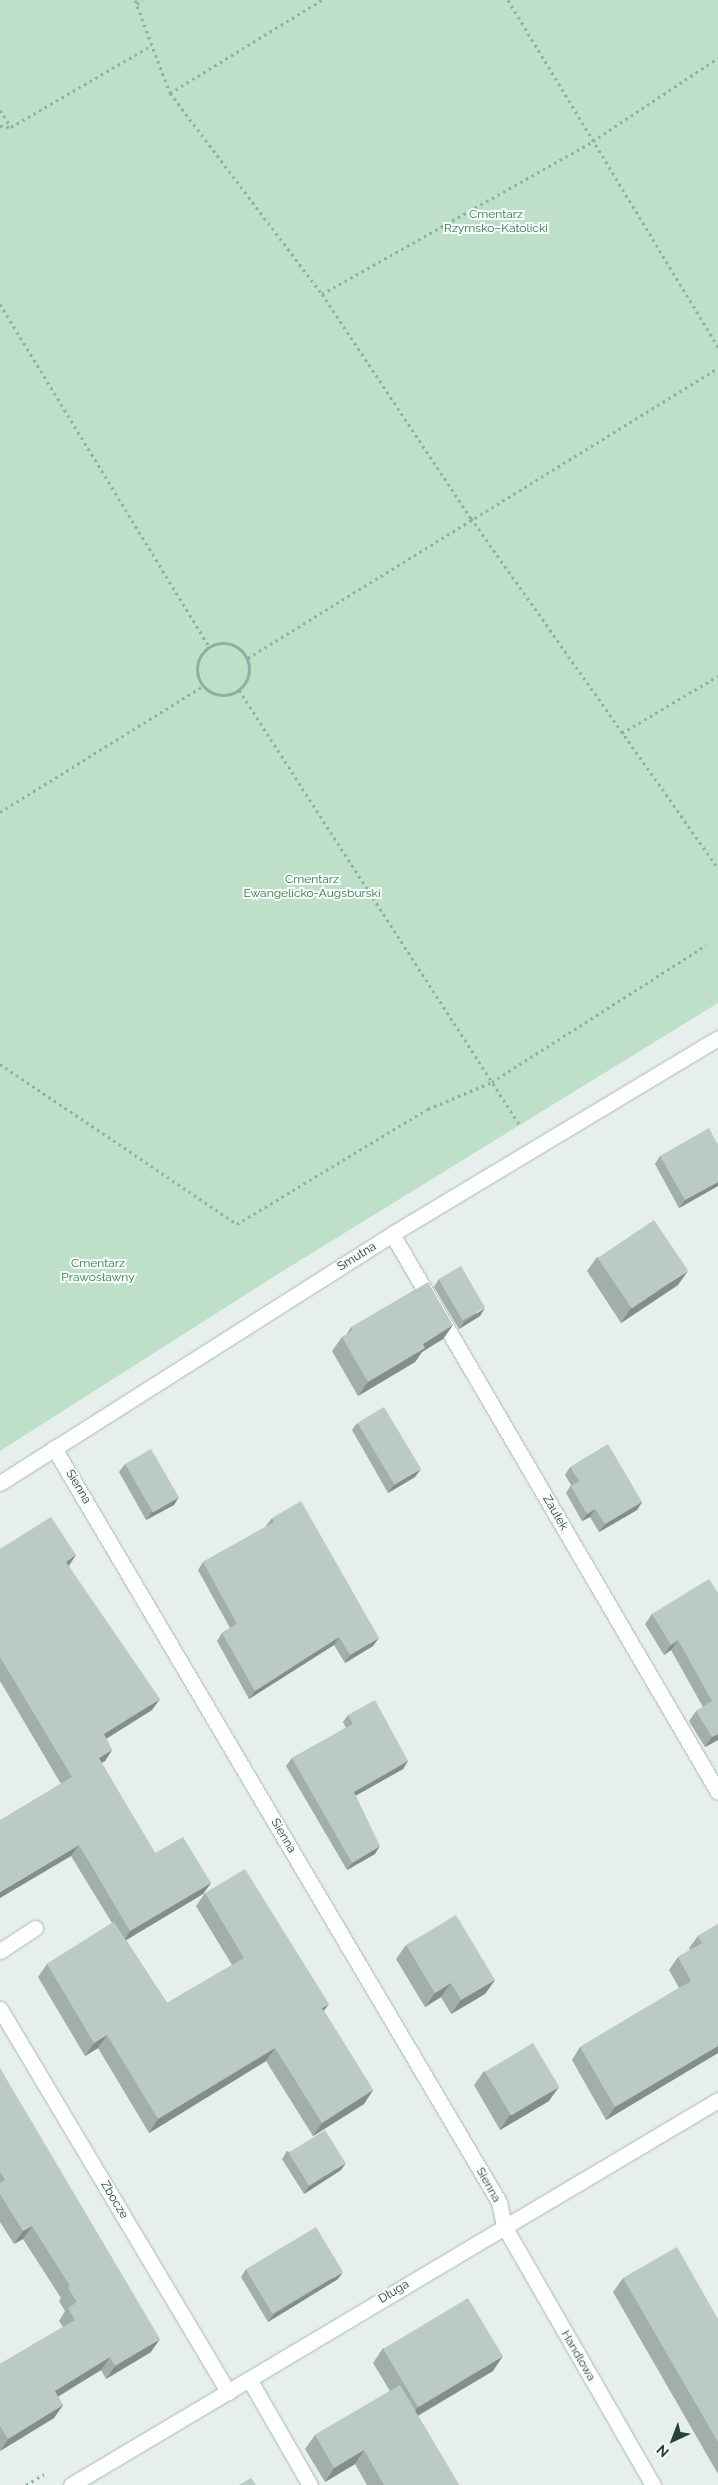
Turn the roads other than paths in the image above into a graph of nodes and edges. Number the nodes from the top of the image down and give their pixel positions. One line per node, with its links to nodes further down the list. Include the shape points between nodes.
1 (718, 1038): 2 (street, Smutna)
2 (392, 1234): 3 (street, Smutna); 5 (street, Zaułek)
3 (54, 1448): 4 (street, Smutna); 10 (street, Sienna, via 499,2202)
4 (0, 1483)
5 (718, 1792)
6 (36, 1928): 7 (street)
7 (0, 1951)
8 (0, 2009): 12 (street, Zbocze)
9 (718, 2100): 10 (street, Długa)
10 (504, 2226): 11 (street, Długa); 15 (street, Handlowa)
11 (249, 2379): 12 (street, Długa); 14 (street)
12 (228, 2392): 13 (street, Długa)
13 (71, 2485)
14 (310, 2485)
15 (653, 2485)

